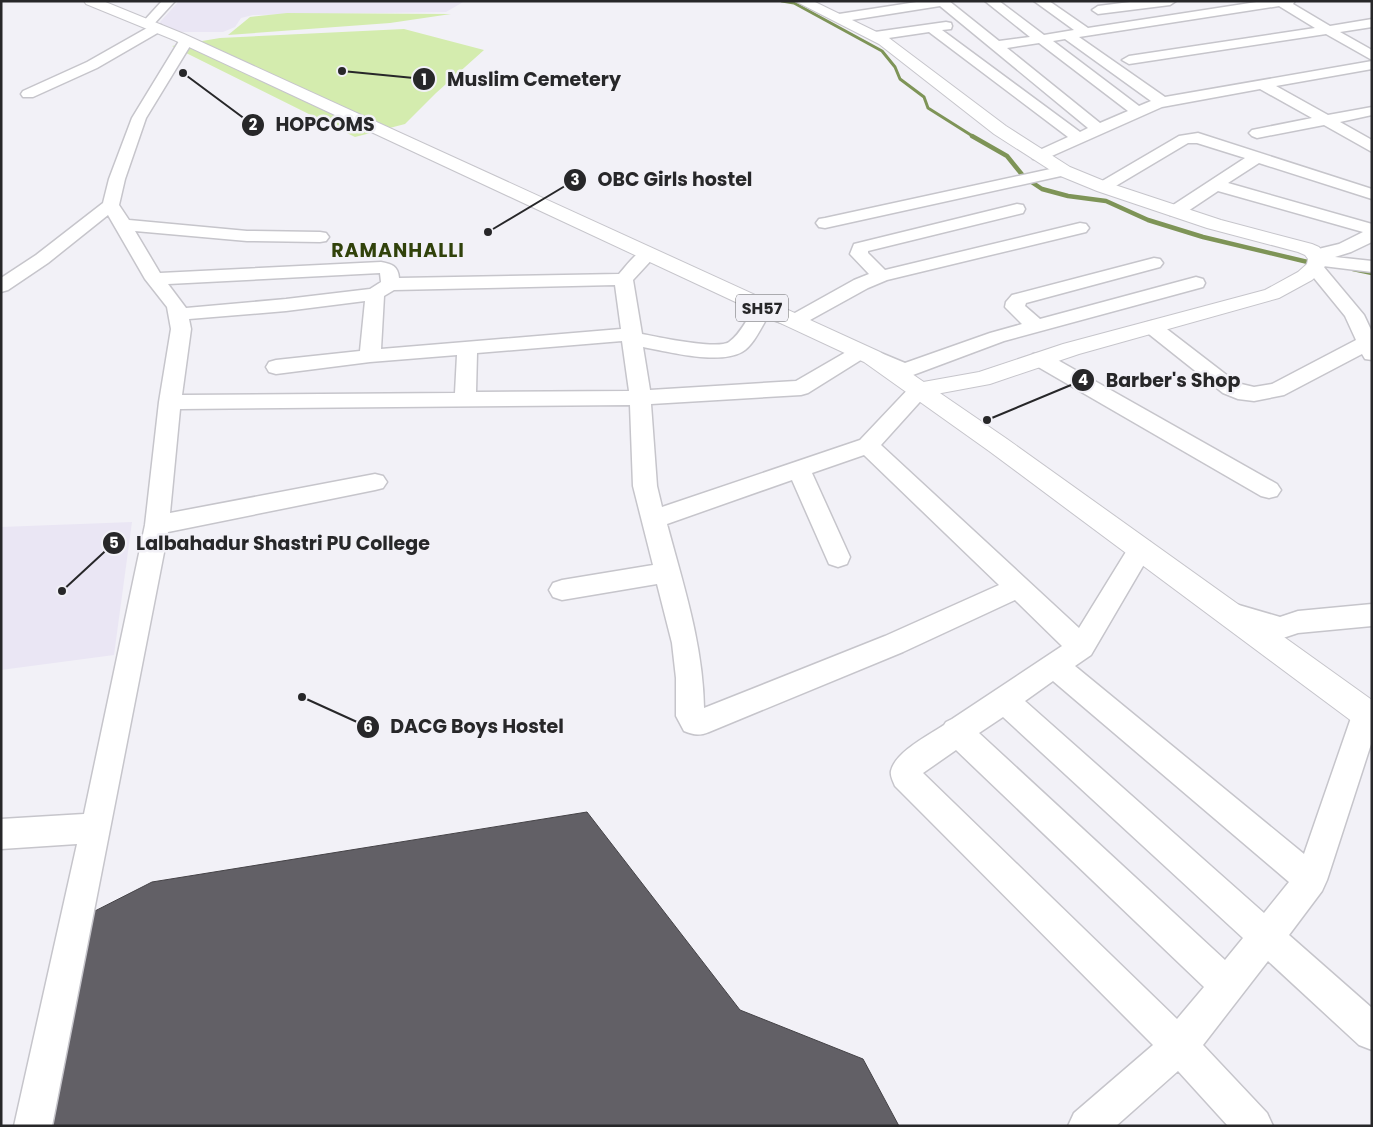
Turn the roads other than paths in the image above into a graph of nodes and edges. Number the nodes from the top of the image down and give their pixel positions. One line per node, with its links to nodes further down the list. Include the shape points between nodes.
1 (92, 1): 13 (main road, SH57)
2 (169, 1): 13 (street)
3 (802, 1): 10 (main road)
4 (991, 1): 19 (street)
5 (1040, 1): 16 (street)
6 (1170, 1): 9 (street)
7 (941, 2): 10 (street); 11 (street)
8 (1283, 2): 15 (street); 16 (street)
9 (1098, 10)
10 (839, 18): 18 (main road)
11 (966, 23): 14 (street); 22 (street)
12 (1372, 23): 15 (street)
13 (152, 26): 20 (main road, SH57); 28 (street, via 92,65)
14 (931, 28): 18 (street); 36 (street)
15 (1324, 29): 23 (street); 25 (street, via 1125,57)
16 (1087, 32): 17 (street); 21 (street)
17 (1068, 35): 19 (street); 30 (street)
18 (875, 36): 38 (main road)
19 (1041, 39): 22 (street); 31 (street)
20 (186, 41): 45 (street, via 139,118); 56 (main road, SH57)
21 (1105, 43)
22 (995, 46): 34 (street)
23 (1372, 56)
24 (1372, 65): 26 (street)
25 (1144, 71)
26 (1262, 84): 29 (street); 33 (street)
27 (1166, 87): 29 (street)
28 (28, 94)
29 (1182, 98): 30 (street)
30 (1162, 102): 31 (street)
31 (1137, 111): 34 (street)
32 (1372, 111): 33 (street)
33 (1326, 120): 35 (street); 37 (street)
34 (1098, 129): 36 (street)
35 (1256, 133)
36 (1080, 139): 38 (street)
37 (1372, 147)
38 (1039, 156): 40 (main road)
39 (1257, 157): 41 (street); 42 (street, via 1203,138 1184,138); 43 (street)
40 (1064, 171): 42 (main road); 44 (street)
41 (1216, 185): 47 (street); 52 (street)
42 (1103, 187): 47 (main road)
43 (1372, 194)
44 (955, 196): 48 (street); 49 (street)
45 (111, 205): 50 (street); 65 (street, via 42,259)
46 (1017, 209): 48 (street)
47 (1176, 212): 58 (main road, via 1305,248)
48 (979, 217): 61 (street, via 860,248 859,254)
49 (826, 223)
50 (121, 225): 54 (street, via 247,236); 62 (street)
51 (1080, 228): 61 (street)
52 (1372, 229)
53 (1372, 234): 55 (street)
54 (320, 238)
55 (1340, 251): 57 (street); 58 (street)
56 (648, 254): 63 (street); 67 (main road, SH57)
57 (1372, 256)
58 (1316, 262): 60 (street); 70 (main road, via 1305,276 1272,294); 73 (street, via 1354,315)
59 (1154, 263): 69 (street, via 1019,299 1015,307)
60 (1372, 267)
61 (882, 276): 67 (street, via 794,321)
62 (154, 279): 66 (street, via 381,266 389,270); 68 (street)
63 (624, 279): 66 (street); 71 (street)
64 (1196, 283): 69 (street)
65 (1, 286)
66 (383, 289): 68 (street, via 286,305); 75 (street)
67 (767, 310): 71 (street, via 736,347 726,350 697,349); 74 (main road, SH57)
68 (180, 314): 81 (street, via 181,329)
69 (1036, 326): 74 (street, via 905,371)
70 (1152, 327): 73 (street, via 1230,388 1254,394 1277,390); 76 (main road)
71 (632, 337): 72 (street); 79 (street)
72 (468, 348): 75 (street); 80 (street)
73 (1369, 348)
74 (866, 355): 78 (main road, SH57); 79 (street, via 801,388)
75 (370, 356): 77 (street)
76 (1040, 359): 78 (main road, via 982,379); 85 (street)
77 (276, 367)
78 (920, 389): 82 (street); 88 (main road, SH57)
79 (640, 398): 80 (street); 86 (street, via 645,486)
80 (465, 400): 81 (street)
81 (170, 402): 87 (street)
82 (868, 445): 83 (street); 91 (street)
83 (799, 469): 86 (street); 89 (street)
84 (375, 482): 87 (street)
85 (1268, 490)
86 (653, 519): 90 (street)
87 (157, 526): 101 (street)
88 (1141, 550): 93 (main road, SH57); 95 (street)
89 (838, 557)
90 (668, 572): 91 (street, via 685,643 690,678 690,716 694,722 894,644); 92 (street)
91 (1019, 588): 95 (street)
92 (562, 590)
93 (1227, 612): 94 (street, via 1280,628 1298,622); 97 (main road, SH57)
94 (1372, 616)
95 (1081, 647): 96 (street)
96 (1054, 665): 98 (street); 103 (street)
97 (1331, 688): 99 (street)
98 (1003, 700): 100 (street); 104 (street)
99 (1370, 713): 103 (street)
100 (956, 731): 105 (street); 107 (street, via 911,764 906,776)
101 (96, 828): 102 (street); 108 (street)
102 (1, 834)
103 (1311, 880): 104 (street)
104 (1266, 936): 105 (street); 106 (street)
105 (1227, 986): 107 (street)
106 (1372, 1032)
107 (1179, 1046): 109 (street); 110 (street)
108 (33, 1126)
109 (1087, 1126)
110 (1254, 1126)

